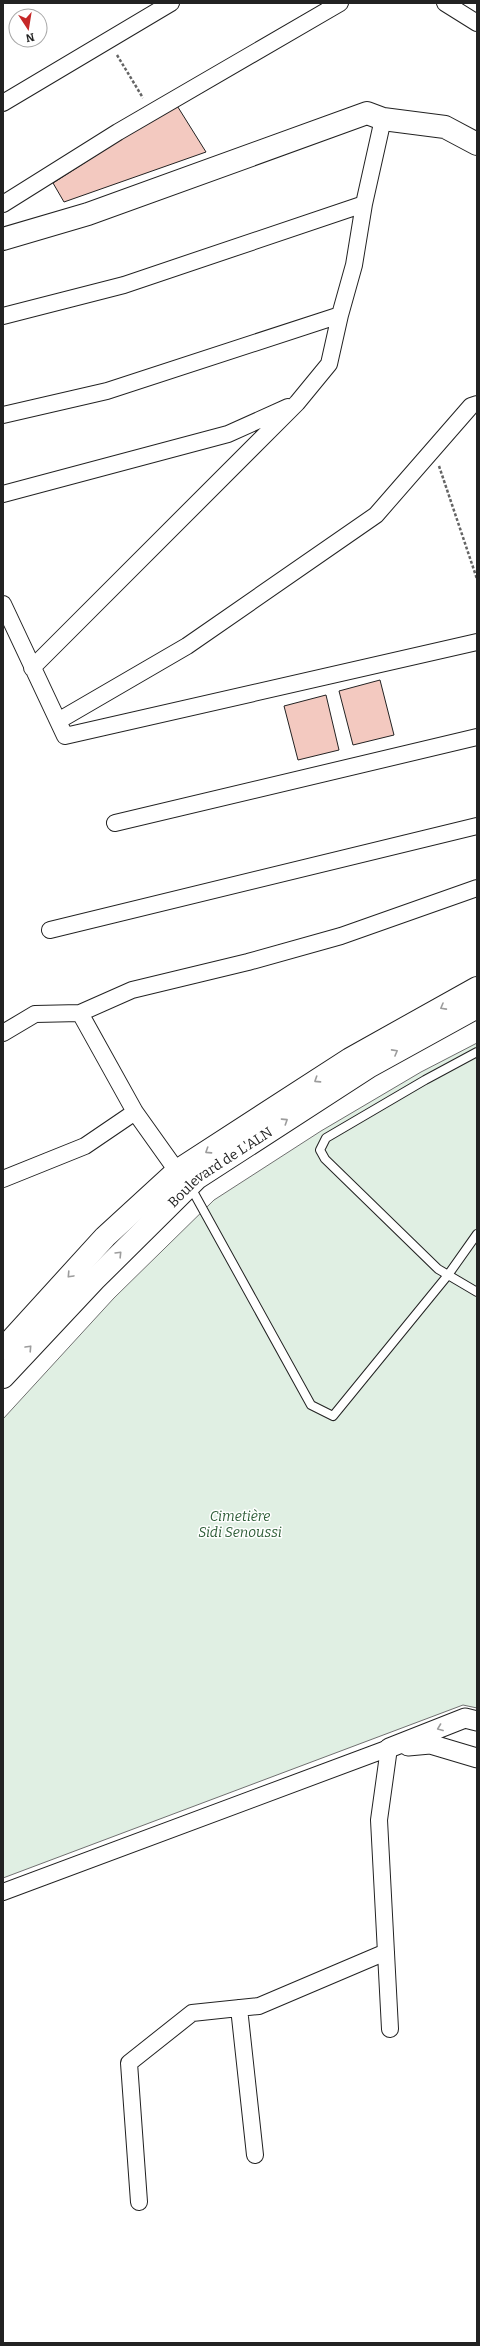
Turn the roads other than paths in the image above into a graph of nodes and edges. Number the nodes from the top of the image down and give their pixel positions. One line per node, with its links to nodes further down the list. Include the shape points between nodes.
1 (171, 3): 5 (street)
2 (340, 3): 8 (street, via 152,112)
3 (445, 3): 4 (street)
4 (477, 23)
5 (3, 103)
6 (383, 120): 7 (main road, via 445,127); 9 (street); 10 (main road, via 367,113 88,214)
7 (477, 144)
8 (3, 204)
9 (364, 204): 11 (street, via 354,265); 12 (street, via 124,285)
10 (3, 239)
11 (340, 315): 13 (street, via 329,364); 15 (street, via 107,391)
12 (3, 316)
13 (296, 403): 16 (street, via 228,434); 19 (street)
14 (477, 404): 20 (street, via 471,406 376,515 187,646)
15 (3, 415)
16 (3, 494)
17 (3, 604): 19 (street)
18 (477, 642): 20 (street, via 65,736)
19 (32, 668): 20 (street)
20 (58, 721)
21 (477, 737): 22 (street)
22 (115, 823)
23 (477, 826): 25 (street)
24 (477, 888): 28 (street, via 334,938 132,990)
25 (50, 930)
26 (477, 988): 34 (main road, Boulevard de L'ALN, one-way to 34, via 350,1059)
27 (477, 1007): 30 (main road, Boulevard de L'ALN)
28 (80, 1013): 31 (street, via 35,1014); 33 (street)
29 (477, 1022): 30 (main road)
30 (439, 1028): 34 (main road, Boulevard de L'ALN, one-way to 30, via 370,1066)
31 (3, 1033)
32 (477, 1052): 37 (lane, via 326,1138 320,1147 325,1159 438,1269)
33 (135, 1112): 34 (street); 35 (street, via 85,1146)
34 (183, 1178): 37 (lane, via 311,1405 333,1416); 39 (main road, Boulevard de L'ALN, one-way to 39, via 105,1237); 40 (main road, Boulevard de L'ALN, one-way to 34, via 94,1280)
35 (3, 1180)
36 (477, 1234): 37 (lane)
37 (448, 1275): 38 (lane)
38 (477, 1292)
39 (3, 1349)
40 (3, 1377)
41 (477, 1721): 42 (street, one-way to 42, via 465,1718)
42 (389, 1748): 43 (street, via 430,1744); 44 (street); 45 (street, via 379,1820)
43 (477, 1758)
44 (3, 1892)
45 (386, 1952): 46 (street, via 259,2006); 47 (street)
46 (239, 2008): 48 (street); 49 (street, via 192,2014 129,2063)
47 (390, 2030)
48 (255, 2155)
49 (139, 2202)

